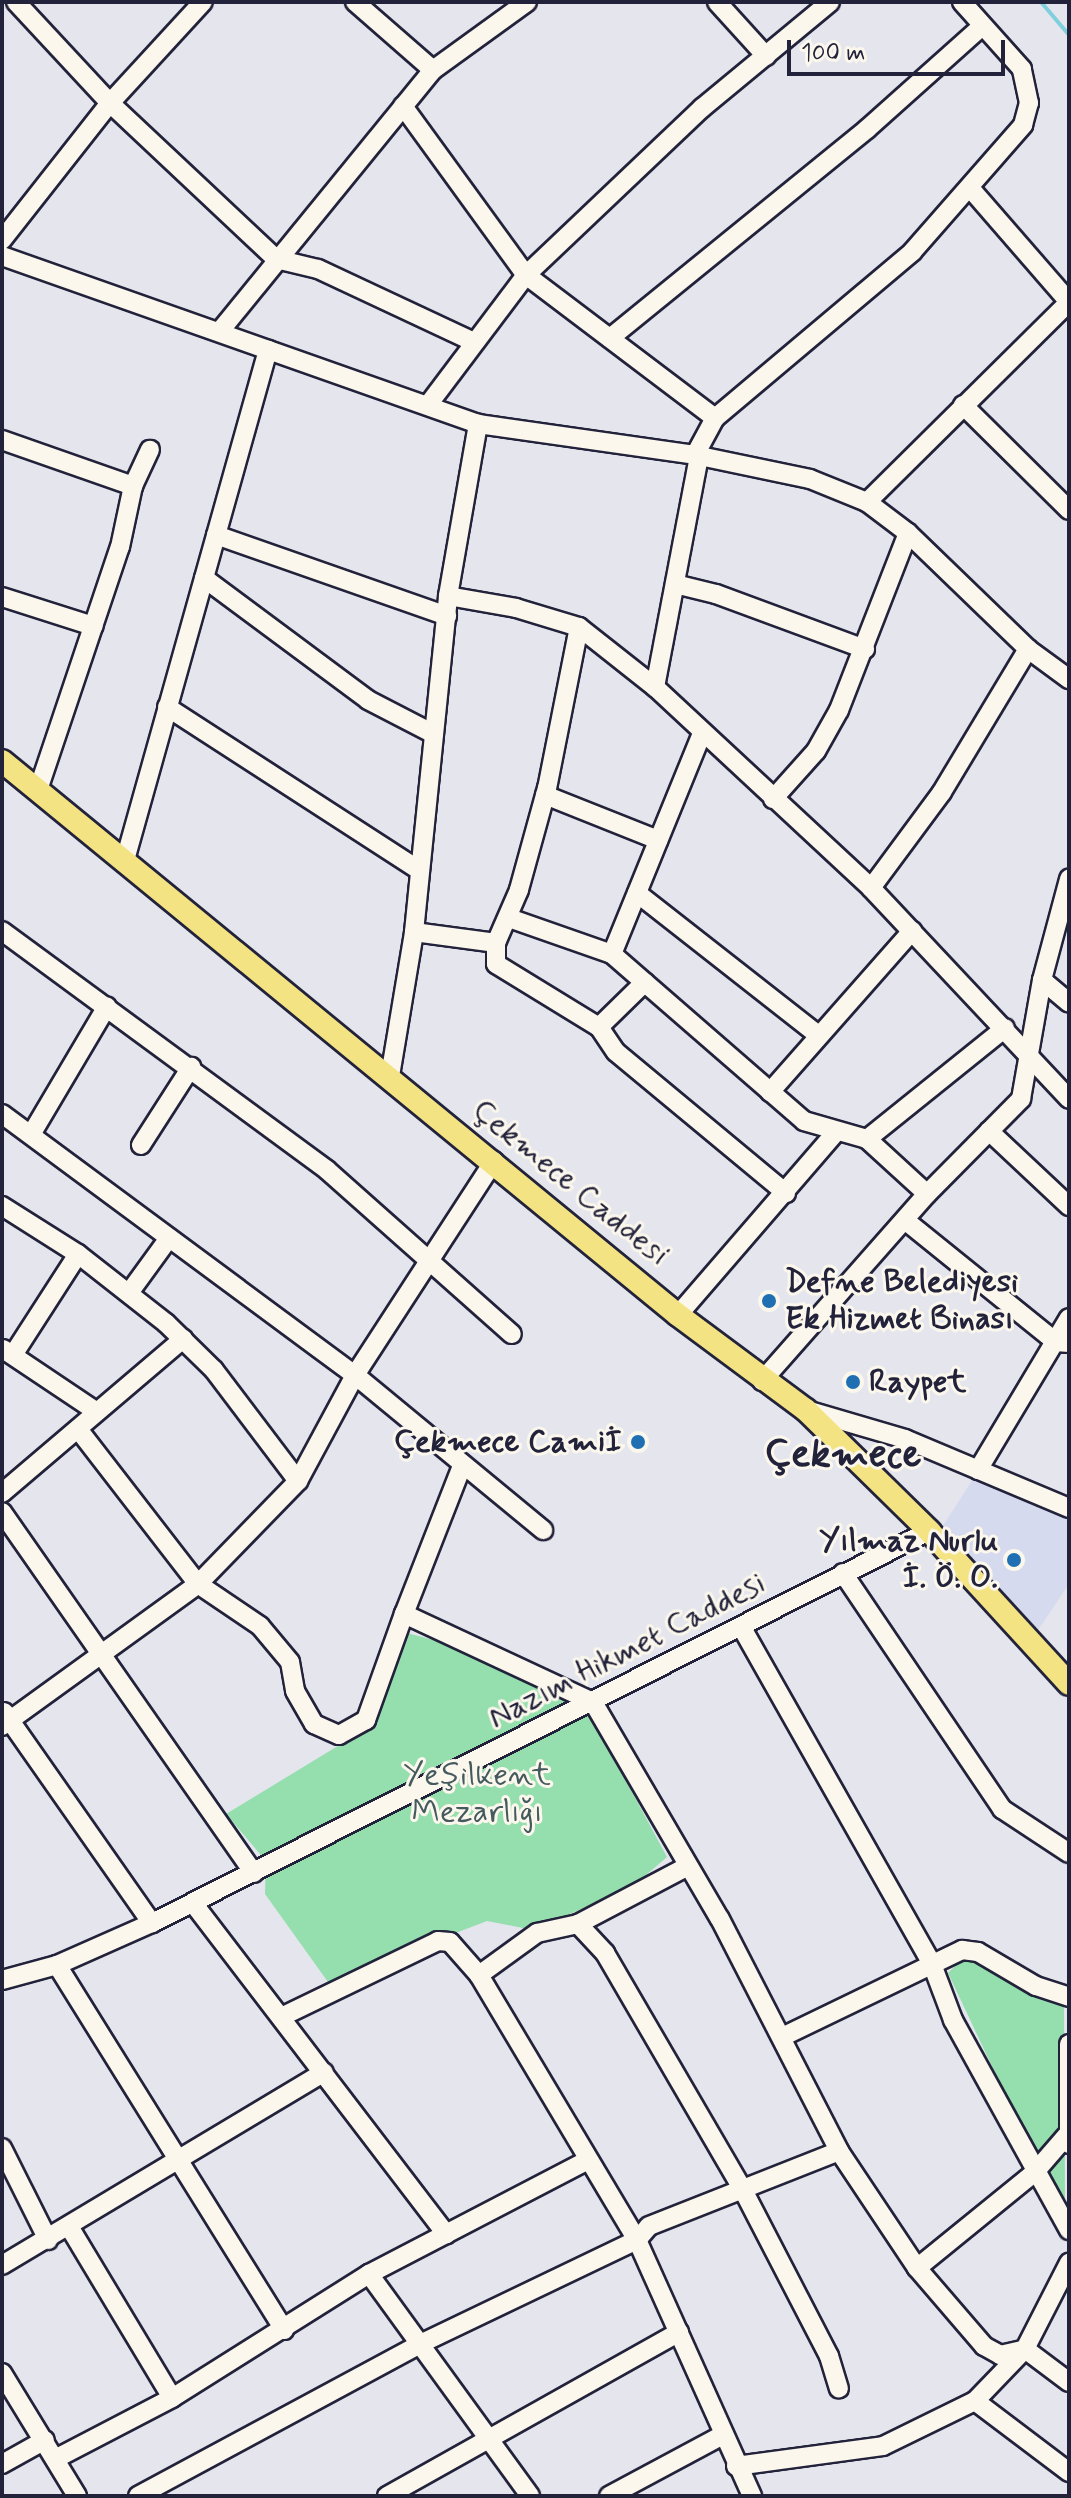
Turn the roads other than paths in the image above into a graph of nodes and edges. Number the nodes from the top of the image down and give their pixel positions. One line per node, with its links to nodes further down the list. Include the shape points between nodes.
1 (16, 2): 11 (street)
2 (203, 2): 11 (street)
3 (355, 2): 10 (street)
4 (527, 2): 10 (street)
5 (717, 2): 9 (street)
6 (830, 2): 9 (street)
7 (962, 2): 8 (street)
8 (982, 26): 13 (street, via 1022,69 1029,103 1023,125); 20 (street, via 867,129)
9 (766, 56): 17 (street, via 702,108)
10 (433, 70): 12 (street)
11 (110, 103): 14 (street); 16 (street)
12 (403, 106): 16 (street); 17 (street)
13 (970, 188): 18 (street); 25 (street, via 912,252)
14 (2, 240)
15 (2, 256): 19 (street)
16 (276, 259): 19 (street); 21 (street, via 318,269)
17 (526, 275): 20 (street); 21 (street)
18 (1069, 302): 24 (street)
19 (220, 331): 22 (street)
20 (610, 338): 25 (street)
21 (472, 341): 23 (street)
22 (268, 350): 23 (street); 34 (street)
23 (428, 405): 26 (street)
24 (963, 405): 31 (street); 32 (street)
25 (715, 418): 29 (street)
26 (478, 424): 29 (street); 37 (street)
27 (2, 440): 30 (street)
28 (150, 450): 30 (street)
29 (697, 455): 31 (street, via 810,479); 36 (street)
30 (133, 486): 40 (street)
31 (867, 502): 33 (street)
32 (1069, 510)
33 (908, 533): 42 (street); 43 (street)
34 (216, 535): 35 (street); 39 (street)
35 (204, 578): 46 (street); 48 (street, via 368,700)
36 (675, 584): 42 (street); 45 (street)
37 (448, 596): 39 (street); 41 (street)
38 (2, 597): 40 (street)
39 (447, 616): 48 (street)
40 (93, 626): 50 (street)
41 (579, 627): 45 (street); 51 (street)
42 (865, 649): 52 (street, via 822,740)
43 (1028, 649): 44 (street); 57 (street, via 942,792)
44 (1069, 679)
45 (655, 687): 47 (street)
46 (167, 707): 54 (street); 55 (street)
47 (702, 733): 52 (street); 53 (street)
48 (434, 734): 55 (street)
49 (2, 761): 50 (main road, Çekmece Caddesi)
50 (38, 790): 54 (main road, Çekmece Caddesi)
51 (545, 795): 53 (street); 59 (street)
52 (773, 799): 57 (street)
53 (658, 840): 58 (street)
54 (125, 860): 74 (main road, Çekmece Caddesi)
55 (419, 870): 62 (street)
56 (1069, 879): 65 (street)
57 (871, 888): 61 (street)
58 (637, 893): 64 (street); 71 (street)
59 (509, 918): 63 (street); 64 (street)
60 (2, 931): 68 (street)
61 (912, 931): 70 (street); 71 (street)
62 (414, 932): 63 (street); 74 (street)
63 (496, 943): 69 (street, via 496,964)
64 (612, 954): 66 (street)
65 (1042, 980): 67 (street); 72 (street)
66 (645, 982): 69 (street); 75 (street)
67 (1069, 1003)
68 (107, 1006): 73 (street); 80 (street)
69 (599, 1027): 84 (street, via 616,1052)
70 (1005, 1028): 72 (street); 81 (street)
71 (818, 1035): 75 (street)
72 (1029, 1053): 76 (street); 79 (street, via 1021,1099)
73 (191, 1067): 82 (street); 91 (street, via 327,1170)
74 (390, 1076): 83 (main road, Çekmece Caddesi)
75 (770, 1092): 78 (street, via 804,1121)
76 (1069, 1099)
77 (2, 1114): 80 (street)
78 (837, 1131): 81 (street); 84 (street)
79 (989, 1131): 85 (street); 87 (street)
80 (32, 1133): 89 (street)
81 (867, 1139): 85 (street)
82 (141, 1145)
83 (494, 1161): 91 (street); 93 (main road, Çekmece Caddesi)
84 (786, 1193): 93 (street)
85 (927, 1194): 88 (street)
86 (2, 1206): 90 (street)
87 (1069, 1206)
88 (906, 1221): 97 (street); 100 (street)
89 (169, 1238): 92 (street); 99 (street)
90 (78, 1254): 92 (street); 98 (street)
91 (432, 1260): 95 (street); 99 (street)
92 (129, 1293): 96 (street)
93 (678, 1315): 100 (main road, Çekmece Caddesi)
94 (1069, 1318): 97 (street)
95 (512, 1334)
96 (183, 1339): 102 (street); 106 (street, via 214,1370)
97 (1063, 1342): 105 (street)
98 (7, 1352): 102 (street)
99 (355, 1375): 104 (street); 106 (street)
100 (762, 1381): 101 (main road, Çekmece Caddesi)
101 (806, 1410): 105 (street, via 905,1439); 111 (main road, Çekmece Caddesi)
102 (97, 1412): 103 (street)
103 (78, 1429): 107 (street); 113 (street)
104 (462, 1466): 110 (street); 114 (street)
105 (978, 1470): 108 (street)
106 (298, 1481): 113 (street)
107 (2, 1493)
108 (1065, 1500)
109 (2, 1512): 116 (street)
110 (543, 1530)
111 (929, 1531): 112 (street, Nazım Hikmet Caddesi); 117 (main road, Çekmece Caddesi)
112 (843, 1573): 115 (street, Nazım Hikmet Caddesi); 120 (street, via 1002,1809)
113 (198, 1584): 114 (street, via 260,1626 290,1662 295,1691 314,1724 339,1735 366,1720); 116 (street)
114 (404, 1614): 118 (street)
115 (742, 1628): 118 (street, Nazım Hikmet Caddesi); 126 (street)
116 (101, 1651): 119 (street); 122 (street)
117 (1069, 1684)
118 (593, 1702): 121 (street); 122 (street, Nazım Hikmet Caddesi)
119 (5, 1719): 124 (street)
120 (1069, 1853)
121 (688, 1866): 125 (street); 132 (street)
122 (254, 1873): 123 (street, Nazım Hikmet Caddesi)
123 (193, 1903): 124 (street, Nazım Hikmet Caddesi); 131 (street)
124 (152, 1923): 127 (street, Nazım Hikmet Caddesi)
125 (578, 1924): 128 (street, via 537,1933); 141 (street, via 605,1953)
126 (932, 1964): 130 (street, via 962,1950 978,1952 1036,1986); 132 (street); 140 (street, via 953,2020)
127 (57, 1965): 129 (street, Nazım Hikmet Caddesi); 138 (street)
128 (479, 1975): 131 (street, via 450,1942 438,1941); 139 (street)
129 (2, 1980)
130 (1069, 1997)
131 (281, 2017): 134 (street)
132 (784, 2036): 137 (street)
133 (1069, 2044): 135 (street)
134 (324, 2072): 138 (street); 144 (street)
135 (1068, 2139): 140 (street)
136 (2, 2148): 145 (street)
137 (839, 2151): 141 (street); 149 (street)
138 (180, 2159): 142 (street); 151 (street)
139 (588, 2160): 144 (street); 146 (street)
140 (1035, 2172): 143 (street); 149 (street)
141 (743, 2190): 146 (street, via 649,2226); 157 (street, via 829,2356)
142 (70, 2228): 145 (street); 158 (street)
143 (1069, 2230)
144 (446, 2234): 150 (street)
145 (48, 2240): 148 (street)
146 (637, 2240): 152 (street); 153 (street)
147 (1069, 2263): 154 (street)
148 (2, 2265)
149 (917, 2268): 154 (street, via 984,2346 1000,2355)
150 (369, 2274): 151 (street); 153 (street)
151 (284, 2330): 158 (street)
152 (679, 2332): 160 (street); 161 (street)
153 (422, 2343): 161 (street); 168 (street)
154 (1025, 2349): 156 (street); 159 (street)
155 (2, 2373): 162 (street)
156 (1069, 2382)
157 (839, 2388)
158 (172, 2398): 163 (street)
159 (975, 2401): 165 (street, via 883,2446); 166 (street)
160 (721, 2436): 165 (street); 171 (street)
161 (491, 2437): 169 (street); 170 (street)
162 (45, 2440): 163 (street); 164 (street)
163 (55, 2459): 167 (street)
164 (2, 2464)
165 (736, 2466): 172 (street)
166 (1069, 2472)
167 (77, 2496)
168 (138, 2496)
169 (387, 2496)
170 (530, 2496)
171 (609, 2496)
172 (752, 2496)

